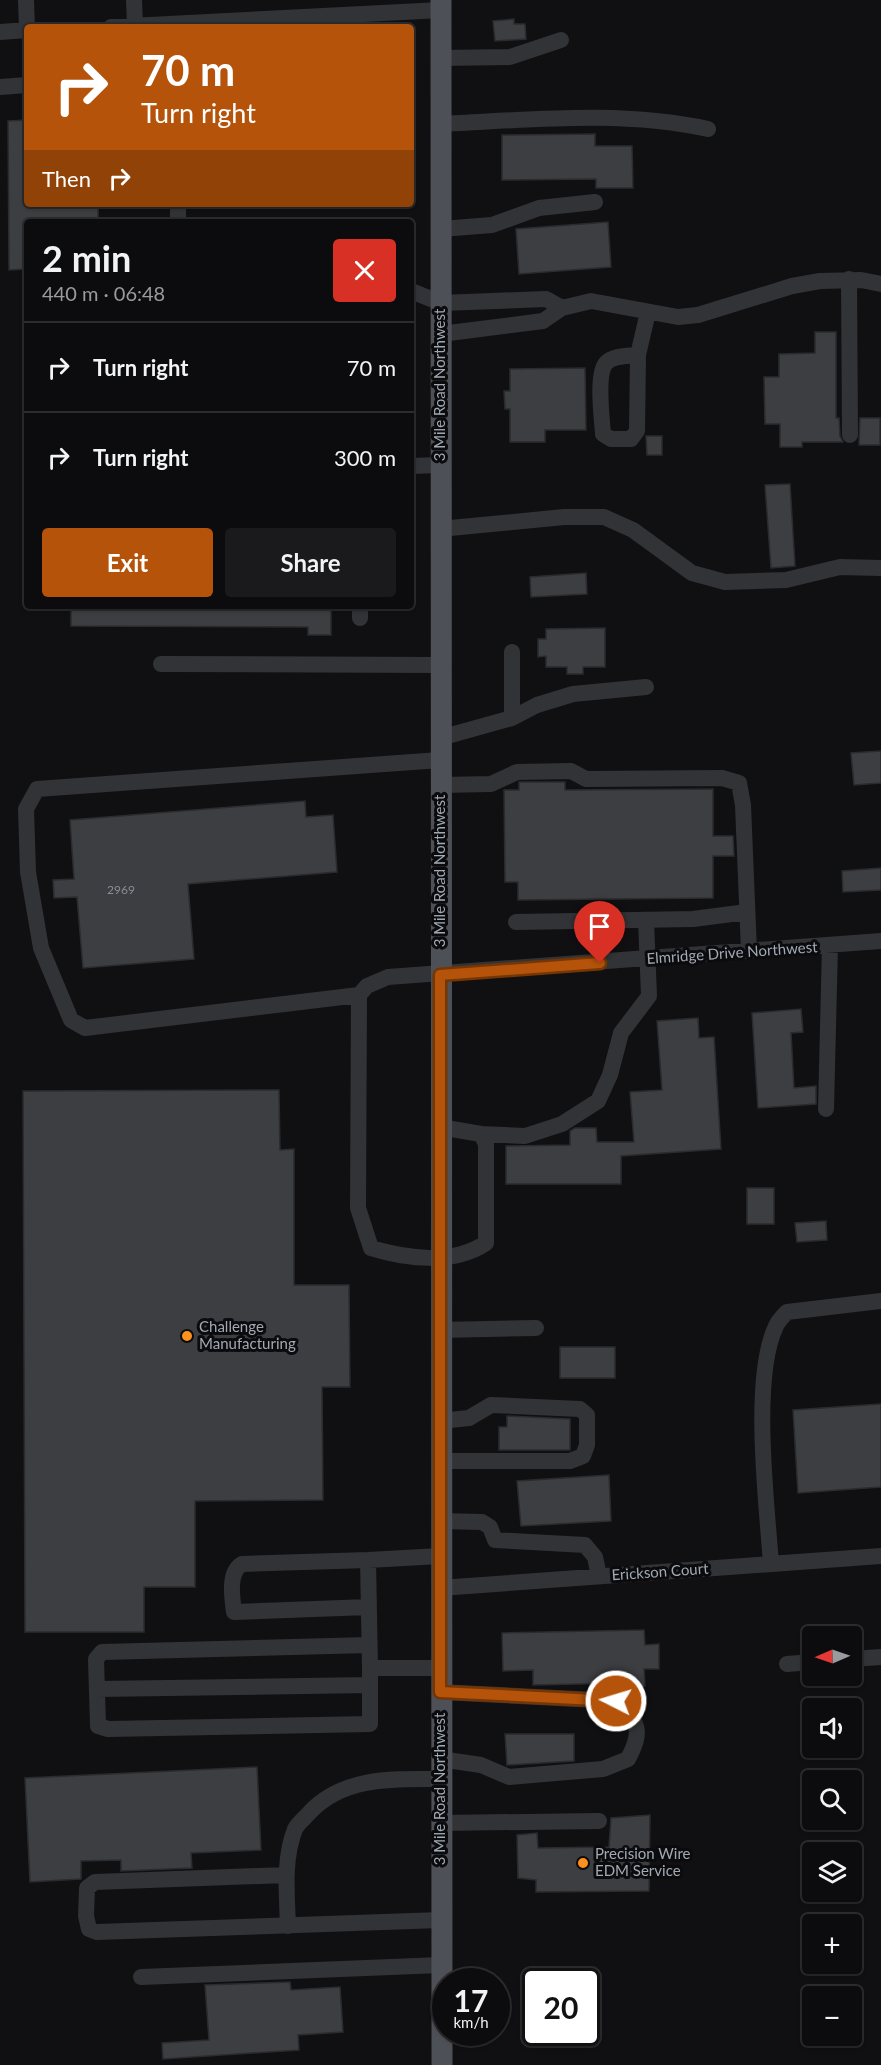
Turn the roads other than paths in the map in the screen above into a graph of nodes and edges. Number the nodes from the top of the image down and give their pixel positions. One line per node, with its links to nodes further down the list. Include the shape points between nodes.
1 (26, 0): 4 (street)
2 (135, 0): 5 (street)
3 (441, 5): 6 (street); 10 (main road, 3 Mile Road Northwest)
4 (27, 24)
5 (135, 24)
6 (196, 24)
7 (24, 30): 8 (street)
8 (0, 32)
9 (561, 40): 10 (street, via 510,57)
10 (441, 58): 13 (main road, 3 Mile Road Northwest)
11 (24, 85): 12 (street)
12 (0, 87)
13 (441, 124): 14 (street, via 605,117 674,122); 16 (main road, 3 Mile Road Northwest)
14 (708, 129)
15 (595, 202): 16 (street, via 539,208 492,225)
16 (441, 229): 20 (main road, 3 Mile Road Northwest)
17 (849, 279): 18 (street); 22 (street, via 792,286 699,315); 25 (street)
18 (881, 284)
19 (414, 292): 20 (street)
20 (441, 303): 21 (street, via 546,299); 23 (main road, 3 Mile Road Northwest)
21 (562, 308): 22 (street, via 591,301); 23 (street, via 543,321)
22 (648, 312): 24 (street)
23 (441, 334): 26 (main road, 3 Mile Road Northwest)
24 (638, 355): 24 (street, via 637,431 631,439 611,440 603,434 602,423 601,378 605,363)
25 (850, 435)
26 (440, 465): 27 (street); 28 (main road, 3 Mile Road Northwest)
27 (414, 466)
28 (440, 529): 29 (street, via 604,517 633,530 692,573 725,582 786,580 840,567); 32 (main road, 3 Mile Road Northwest)
29 (881, 568)
30 (512, 652): 34 (street)
31 (161, 664): 32 (street)
32 (440, 665): 35 (main road, 3 Mile Road Northwest)
33 (646, 687): 34 (street, via 573,694)
34 (512, 718): 35 (street)
35 (440, 738): 36 (main road, 3 Mile Road Northwest)
36 (440, 760): 37 (main road, 3 Mile Road Northwest); 46 (street, via 37,789 26,809 28,872 41,948 70,1020 85,1028)
37 (440, 785): 38 (street, via 491,784 517,772 571,771 586,779 722,778 739,783); 45 (main road, 3 Mile Road Northwest)
38 (747, 912): 39 (street, via 693,920); 43 (street)
39 (646, 920): 40 (street); 44 (street)
40 (516, 922)
41 (881, 941): 42 (street, Elmridge Drive Northwest)
42 (830, 945): 43 (street, Elmridge Drive Northwest); 47 (street)
43 (749, 951): 44 (street, Elmridge Drive Northwest)
44 (646, 959): 45 (street, Elmridge Drive Northwest); 49 (street, via 649,996 621,1033 610,1075 598,1101 562,1124 525,1136)
45 (440, 975): 46 (street, Elmridge Drive Northwest, via 388,976 367,986); 48 (main road, 3 Mile Road Northwest)
46 (359, 996): 50 (street, via 358,1208 371,1248 398,1256)
47 (826, 1109)
48 (440, 1127): 49 (street); 50 (main road, 3 Mile Road Northwest)
49 (481, 1134): 50 (street, via 486,1144 486,1243 473,1252)
50 (440, 1257): 53 (main road, 3 Mile Road Northwest)
51 (881, 1301): 60 (street, via 787,1312 776,1326 768,1355 764,1400)
52 (536, 1328): 53 (street)
53 (440, 1330): 54 (main road, 3 Mile Road Northwest)
54 (440, 1420): 55 (main road, 3 Mile Road Northwest); 55 (street, via 469,1418 491,1405 580,1409 587,1415 583,1456 570,1461)
55 (440, 1461): 56 (main road, 3 Mile Road Northwest)
56 (440, 1521): 57 (main road, 3 Mile Road Northwest); 61 (street, via 482,1522 490,1527 495,1540 585,1545 595,1557)
57 (440, 1556): 59 (street); 62 (main road, 3 Mile Road Northwest)
58 (881, 1556): 60 (street, Erickson Court)
59 (368, 1560): 63 (street); 63 (street, via 242,1564 233,1574 234,1612)
60 (771, 1564): 61 (street, Erickson Court)
61 (599, 1576): 62 (street, Erickson Court)
62 (440, 1588): 69 (main road, 3 Mile Road Northwest)
63 (368, 1606): 64 (street)
64 (369, 1645): 70 (street); 71 (street, via 102,1652 96,1659)
65 (881, 1657): 66 (street)
66 (862, 1658)
67 (802, 1663): 68 (street)
68 (787, 1664)
69 (440, 1668): 70 (street); 72 (main road, 3 Mile Road Northwest)
70 (370, 1676): 71 (street); 71 (street, via 370,1724 108,1729 98,1726)
71 (97, 1689)
72 (440, 1692): 73 (main road, 3 Mile Road Northwest); 73 (street, via 616,1701 635,1719 638,1739 628,1759 603,1769 509,1777 481,1765)
73 (440, 1769): 75 (main road, 3 Mile Road Northwest); 76 (street, via 357,1783 321,1800 296,1828)
74 (599, 1821): 75 (street)
75 (440, 1823): 77 (main road, 3 Mile Road Northwest)
76 (286, 1875): 78 (street); 78 (street, via 95,1882 87,1888 86,1916 89,1929 97,1932)
77 (441, 1920): 78 (street); 79 (main road, 3 Mile Road Northwest)
78 (288, 1926)
79 (441, 1965): 80 (street); 81 (main road, 3 Mile Road Northwest)
80 (141, 1977)
81 (442, 2065)

